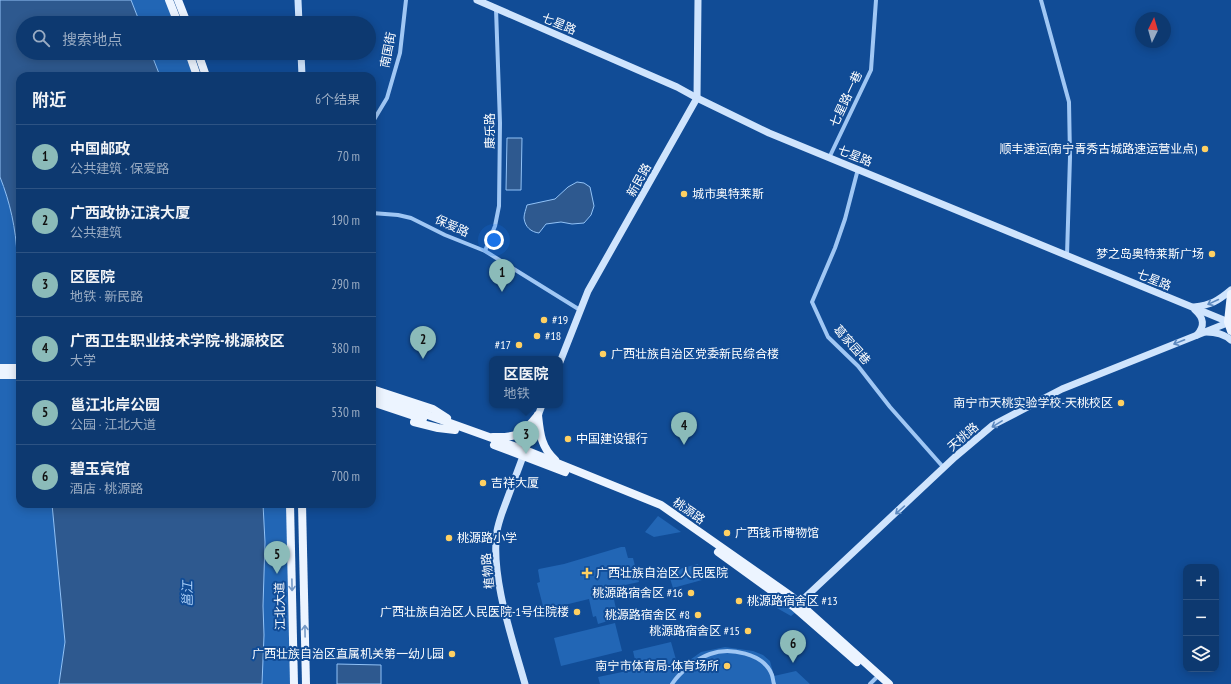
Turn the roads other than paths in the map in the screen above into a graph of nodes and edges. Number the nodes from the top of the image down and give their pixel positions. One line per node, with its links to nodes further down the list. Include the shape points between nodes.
1 (169, 0): 10 (main road)
2 (178, 0): 11 (main road)
3 (298, 0): 12 (main road)
4 (406, 0): 20 (street, 南国街, via 400,53 386,98)
5 (477, 0): 9 (main road, 七星路)
6 (698, 0): 19 (main road, 新民路)
7 (876, 0): 21 (street, 七星路一巷, via 871,70)
8 (1041, 0): 25 (street, via 1069,102 1070,156)
9 (496, 9): 19 (main road, 七星路); 24 (street, 康乐路, via 500,123 499,206 495,226)
10 (175, 16)
11 (184, 16)
12 (299, 16)
13 (191, 60): 16 (main road)
14 (200, 60): 17 (main road)
15 (301, 60): 18 (main road)
16 (196, 72)
17 (205, 72)
18 (302, 72)
19 (697, 98): 21 (main road, 七星路, via 769,133); 29 (main road, 新民路, via 588,291)
20 (376, 116)
21 (829, 158): 22 (main road, 七星路)
22 (858, 169): 25 (main road, 七星路); 50 (street, 葛家园巷, via 846,219 812,302 828,337 858,366)
23 (376, 213): 24 (street, 保爱路, via 411,218)
24 (485, 251): 29 (street, 保爱路)
25 (1066, 255): 28 (main road, 七星路)
26 (1231, 290): 28 (main road, one-way to 28, via 1218,301 1206,306)
27 (1231, 294): 30 (main road)
28 (1192, 307): 30 (main road, 七星路); 32 (main road, via 1202,319)
29 (580, 310): 34 (main road, 新民路)
30 (1230, 323): 31 (main road); 32 (main road, 天桃路)
31 (1231, 331)
32 (1201, 334): 33 (main road, via 1219,333); 50 (main road, 天桃路, one-way to 50, via 1062,389 993,425)
33 (1231, 340)
34 (562, 356)
35 (0, 368): 36 (main road)
36 (16, 368)
37 (0, 375): 38 (main road)
38 (16, 375)
39 (376, 390): 46 (main road, via 446,416)
40 (376, 397): 45 (main road)
41 (376, 403): 45 (main road)
42 (376, 408): 46 (main road, via 438,428)
43 (541, 408): 44 (main road)
44 (538, 415): 47 (main road, via 521,434 511,437); 48 (main road); 49 (main road, via 540,435 548,454)
45 (439, 421): 46 (main road, 桃源路)
46 (455, 428): 47 (main road, 桃源路); 48 (main road, 桃源路)
47 (486, 436): 48 (main road, 桃源路)
48 (524, 453): 49 (main road, 桃源路); 53 (main road, 桃源路, via 659,509); 57 (main road, 植物路, via 502,513 497,532 496,552 503,601)
49 (560, 465): 53 (main road, 桃源路, via 661,505)
50 (944, 468): 53 (main road, 天桃路, one-way to 53)
51 (290, 508): 55 (main road, 江北大道, one-way to 55)
52 (302, 508): 56 (main road, 江北大道, one-way to 52)
53 (797, 605): 54 (main road, 桃源路); 61 (main road, 桃源路)
54 (873, 681): 60 (main road, 桃源路)
55 (294, 684)
56 (306, 684)
57 (525, 684)
58 (672, 684): 59 (street, via 689,666 701,658 710,653 726,650 754,657 772,674)
59 (774, 684)
60 (882, 684)
61 (889, 684)

